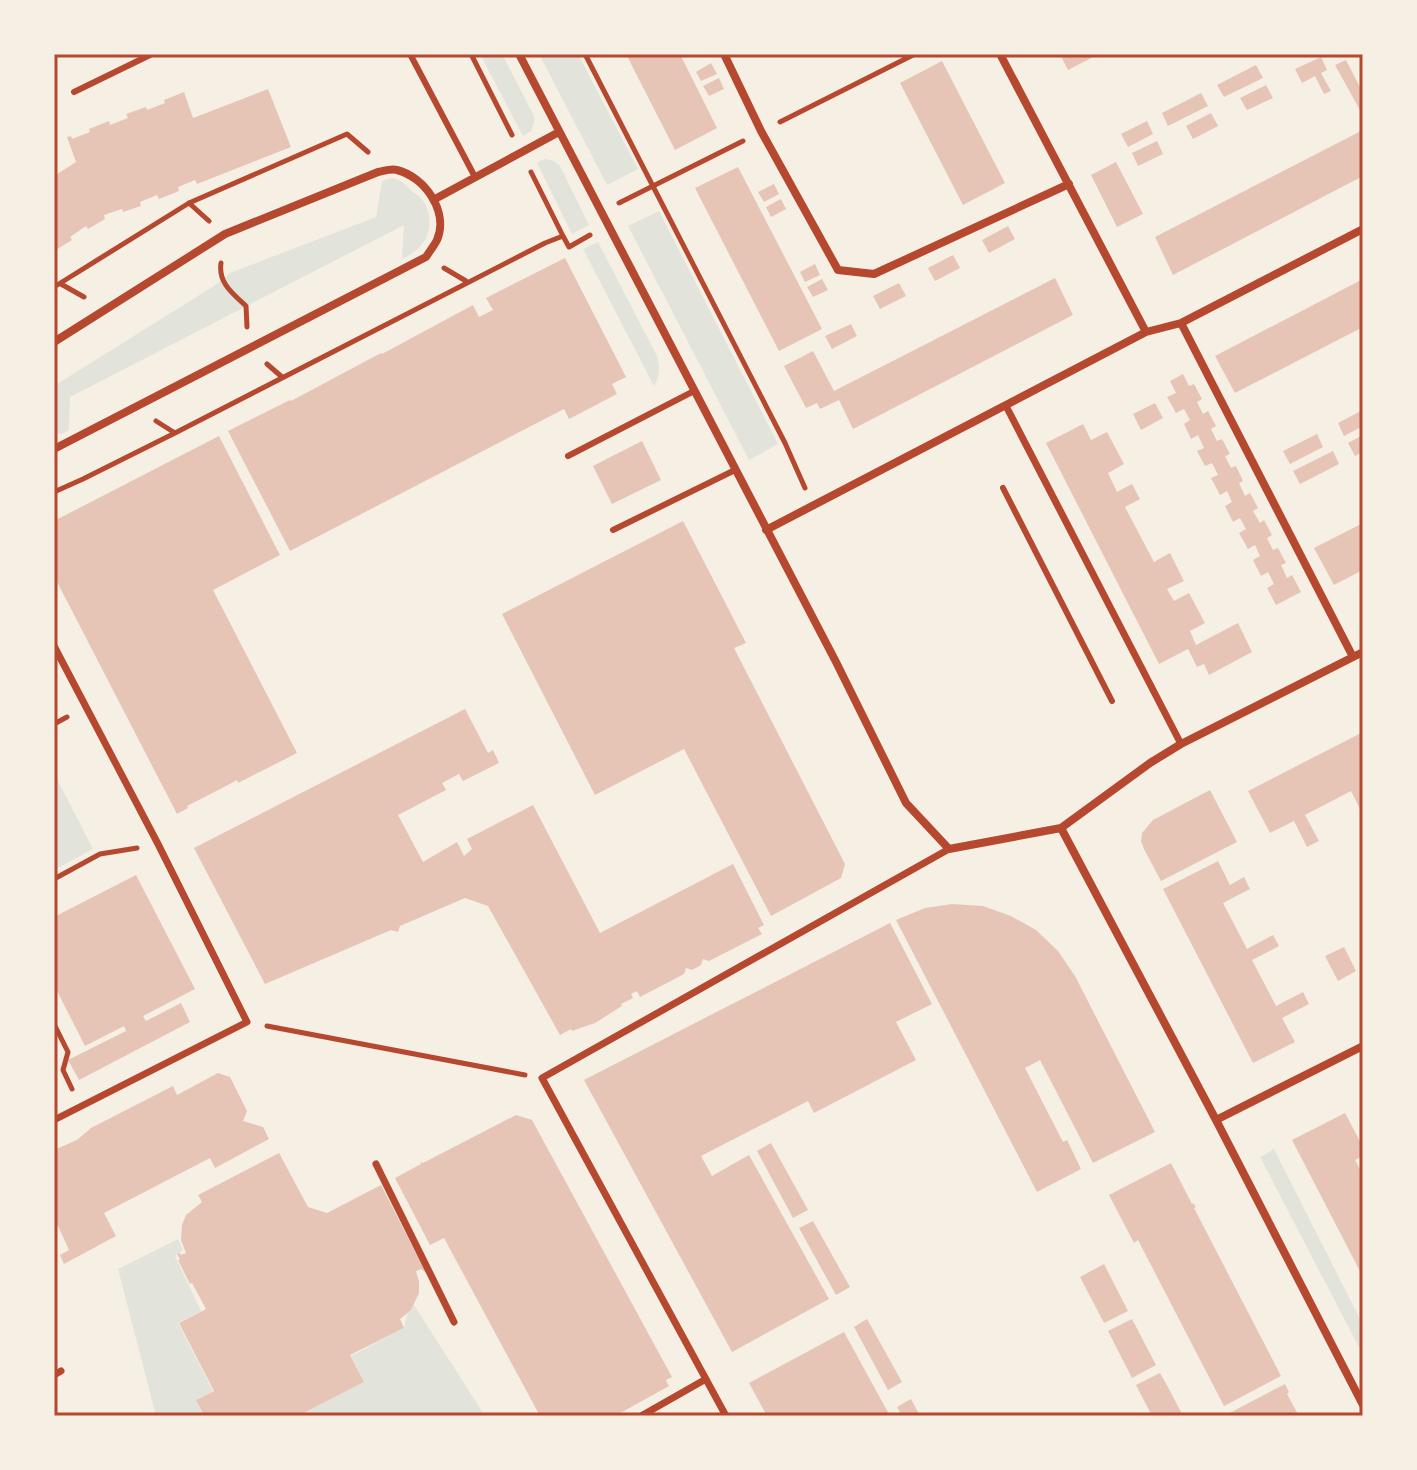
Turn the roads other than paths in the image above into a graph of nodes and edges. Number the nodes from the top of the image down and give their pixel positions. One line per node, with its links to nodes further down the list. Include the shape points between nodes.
1 (152, 54): 6 (lane)
2 (410, 54): 8 (lane)
3 (519, 54): 7 (street)
4 (724, 54): 9 (street, via 838,270 874,274)
5 (1000, 54): 9 (street)
6 (74, 92)
7 (559, 132): 8 (street); 15 (street)
8 (475, 177): 10 (street)
9 (1069, 184): 13 (street)
10 (435, 199): 14 (street, via 396,169 378,172 225,234); 17 (street, via 440,223 426,257)
11 (1363, 229): 12 (street)
12 (1181, 323): 13 (street); 25 (street)
13 (1146, 332): 16 (street)
14 (54, 342)
15 (694, 391): 18 (lane); 19 (street)
16 (1006, 406): 22 (street); 27 (street)
17 (54, 449)
18 (568, 456)
19 (735, 470): 21 (lane); 22 (street)
20 (1003, 488): 26 (lane)
21 (613, 530)
22 (766, 530): 29 (street, via 906,803)
23 (54, 646): 31 (street, via 247,1022)
24 (1363, 652): 25 (street)
25 (1353, 657): 27 (street)
26 (1112, 701)
27 (1181, 744): 28 (street)
28 (1061, 828): 29 (street); 32 (street)
29 (949, 849): 35 (street, via 542,1078)
30 (1363, 1046): 32 (street)
31 (54, 1120)
32 (1216, 1120): 36 (street)
33 (376, 1164): 34 (street)
34 (454, 1322)
35 (706, 1379): 37 (street); 38 (street)
36 (1363, 1405)
37 (641, 1416)
38 (726, 1416)

